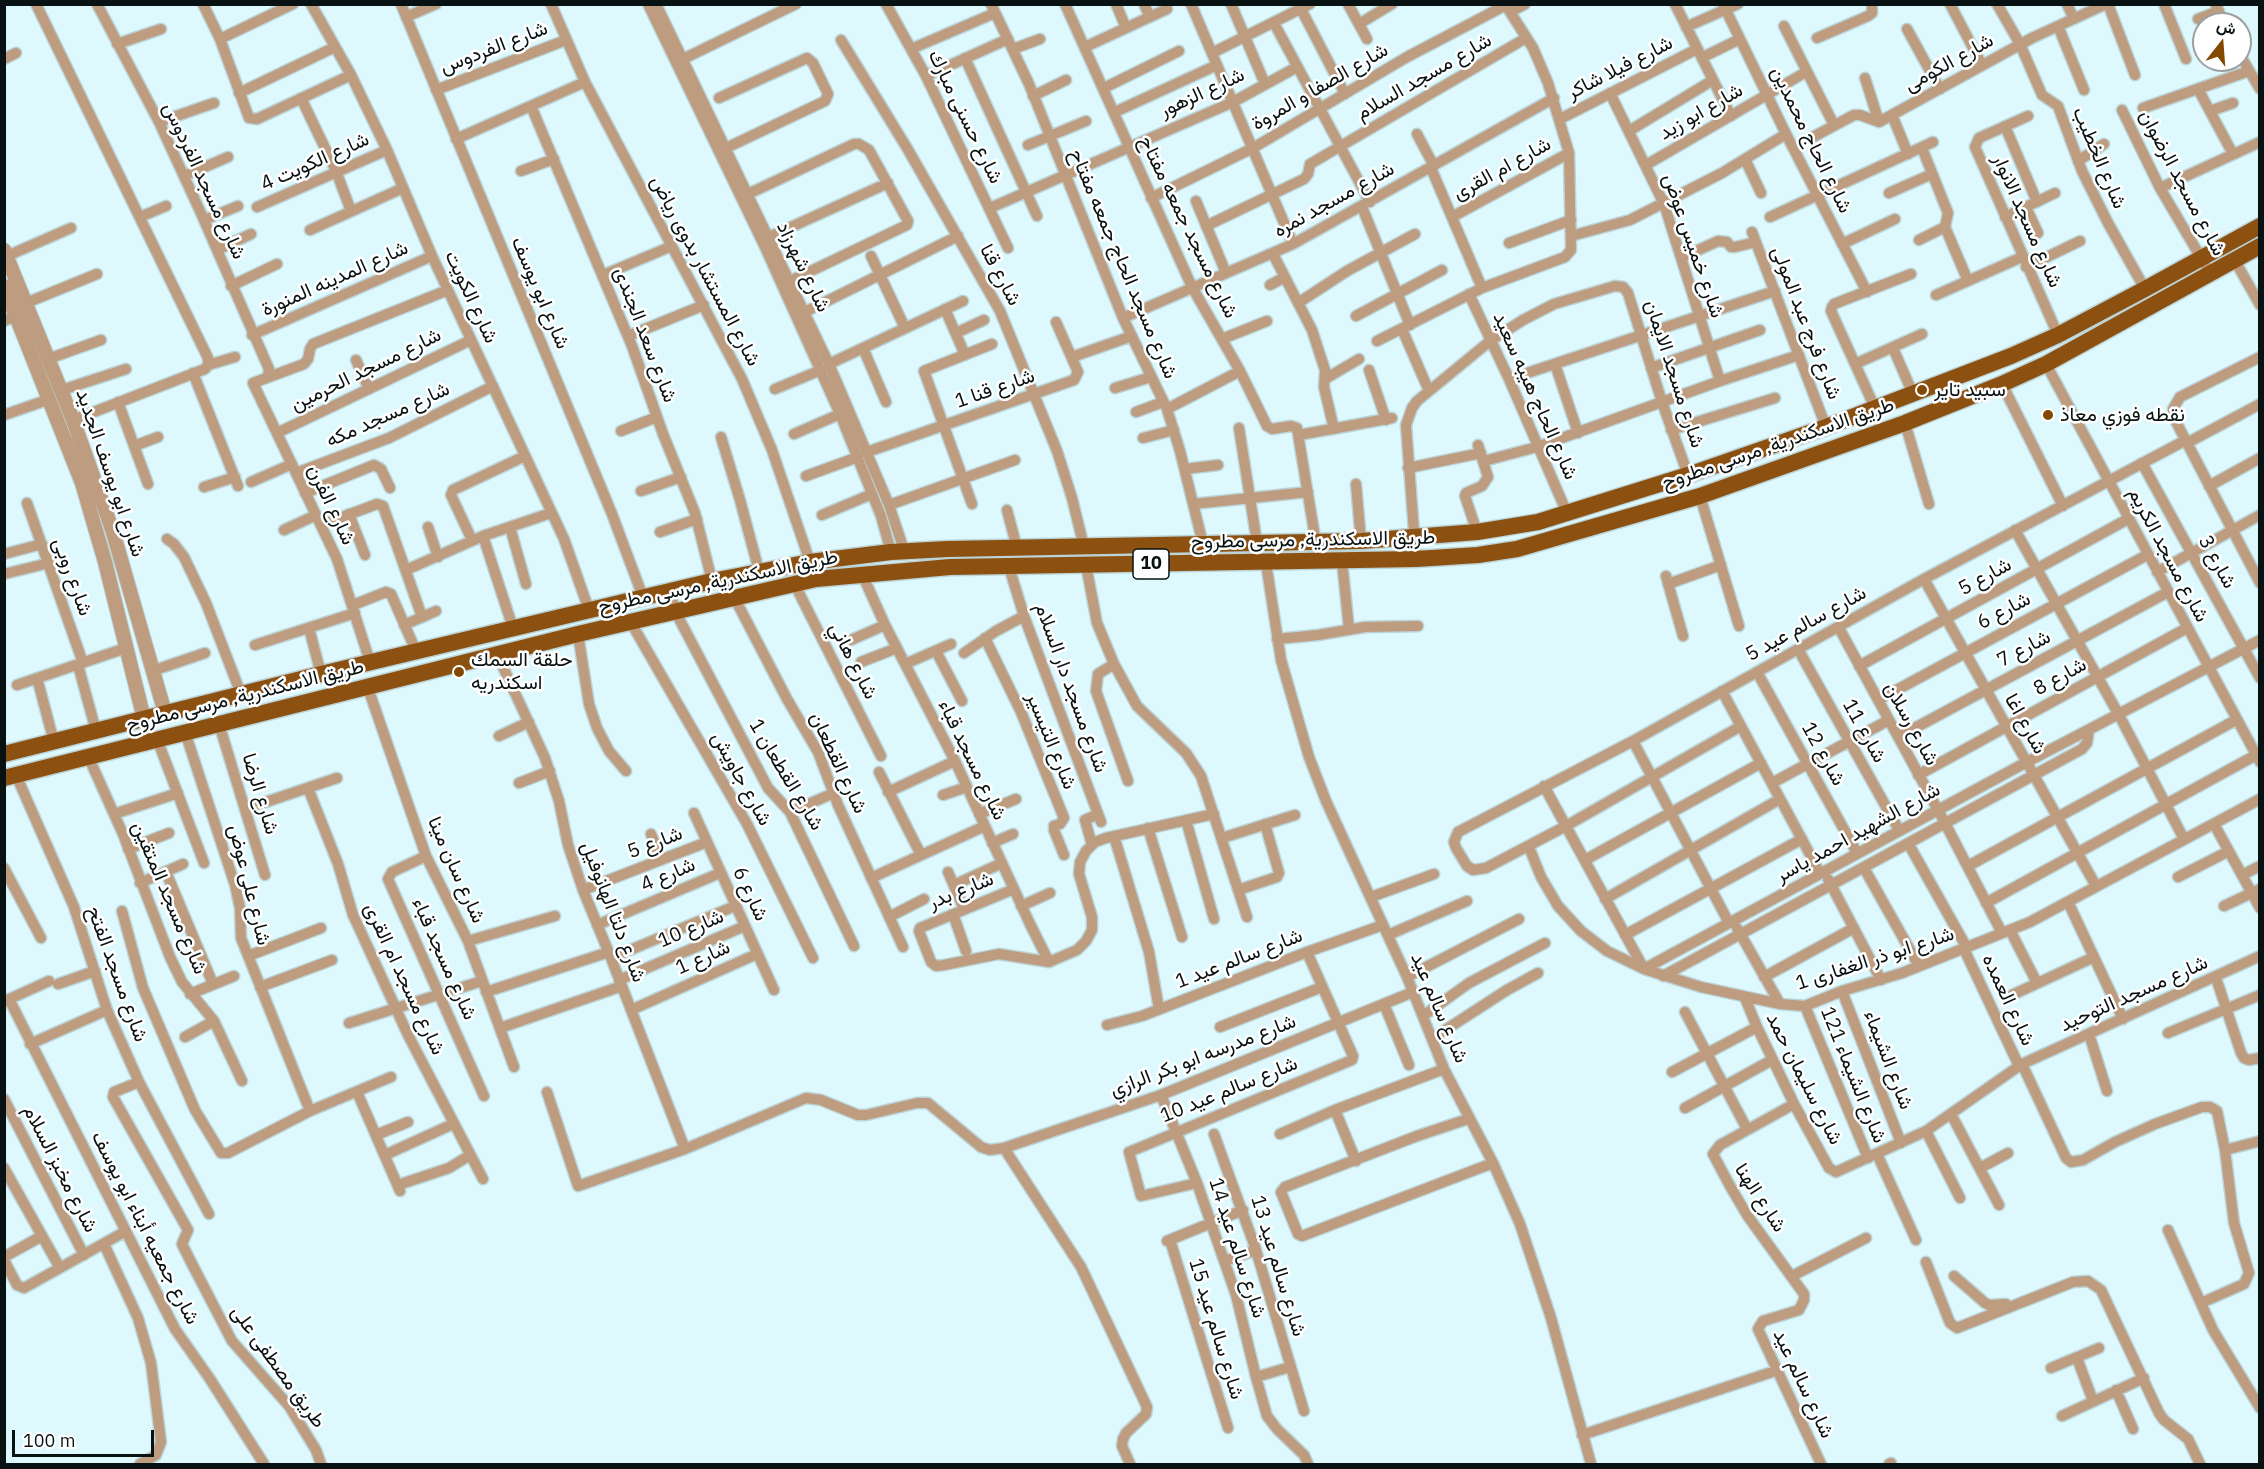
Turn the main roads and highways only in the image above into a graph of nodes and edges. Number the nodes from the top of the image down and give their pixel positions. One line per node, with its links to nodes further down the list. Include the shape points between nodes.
1 (2259, 226): 3 (main road, طريق الاسكندرية, مرسى مطروح / 10, via 2058,335)
2 (2259, 246): 4 (main road, طريق الاسكندرية, مرسى مطروح / 10, via 2046,364)
3 (1913, 394): 4 (main road); 5 (main road, طريق الاسكندرية, مرسى مطروح / 10, via 1688,475 1538,522 1477,532 1361,541 897,551 810,562 712,581)
4 (1923, 416): 6 (main road, طريق الاسكندرية, مرسى مطروح / 10, via 1700,496 1517,549 1416,559 950,567 862,574 794,583 578,633)
5 (316, 675): 6 (main road); 7 (main road, طريق الاسكندرية, مرسى مطروح / 10)
6 (317, 701): 8 (main road, طريق الاسكندرية, مرسى مطروح / 10)
7 (4, 754)
8 (10, 777)

